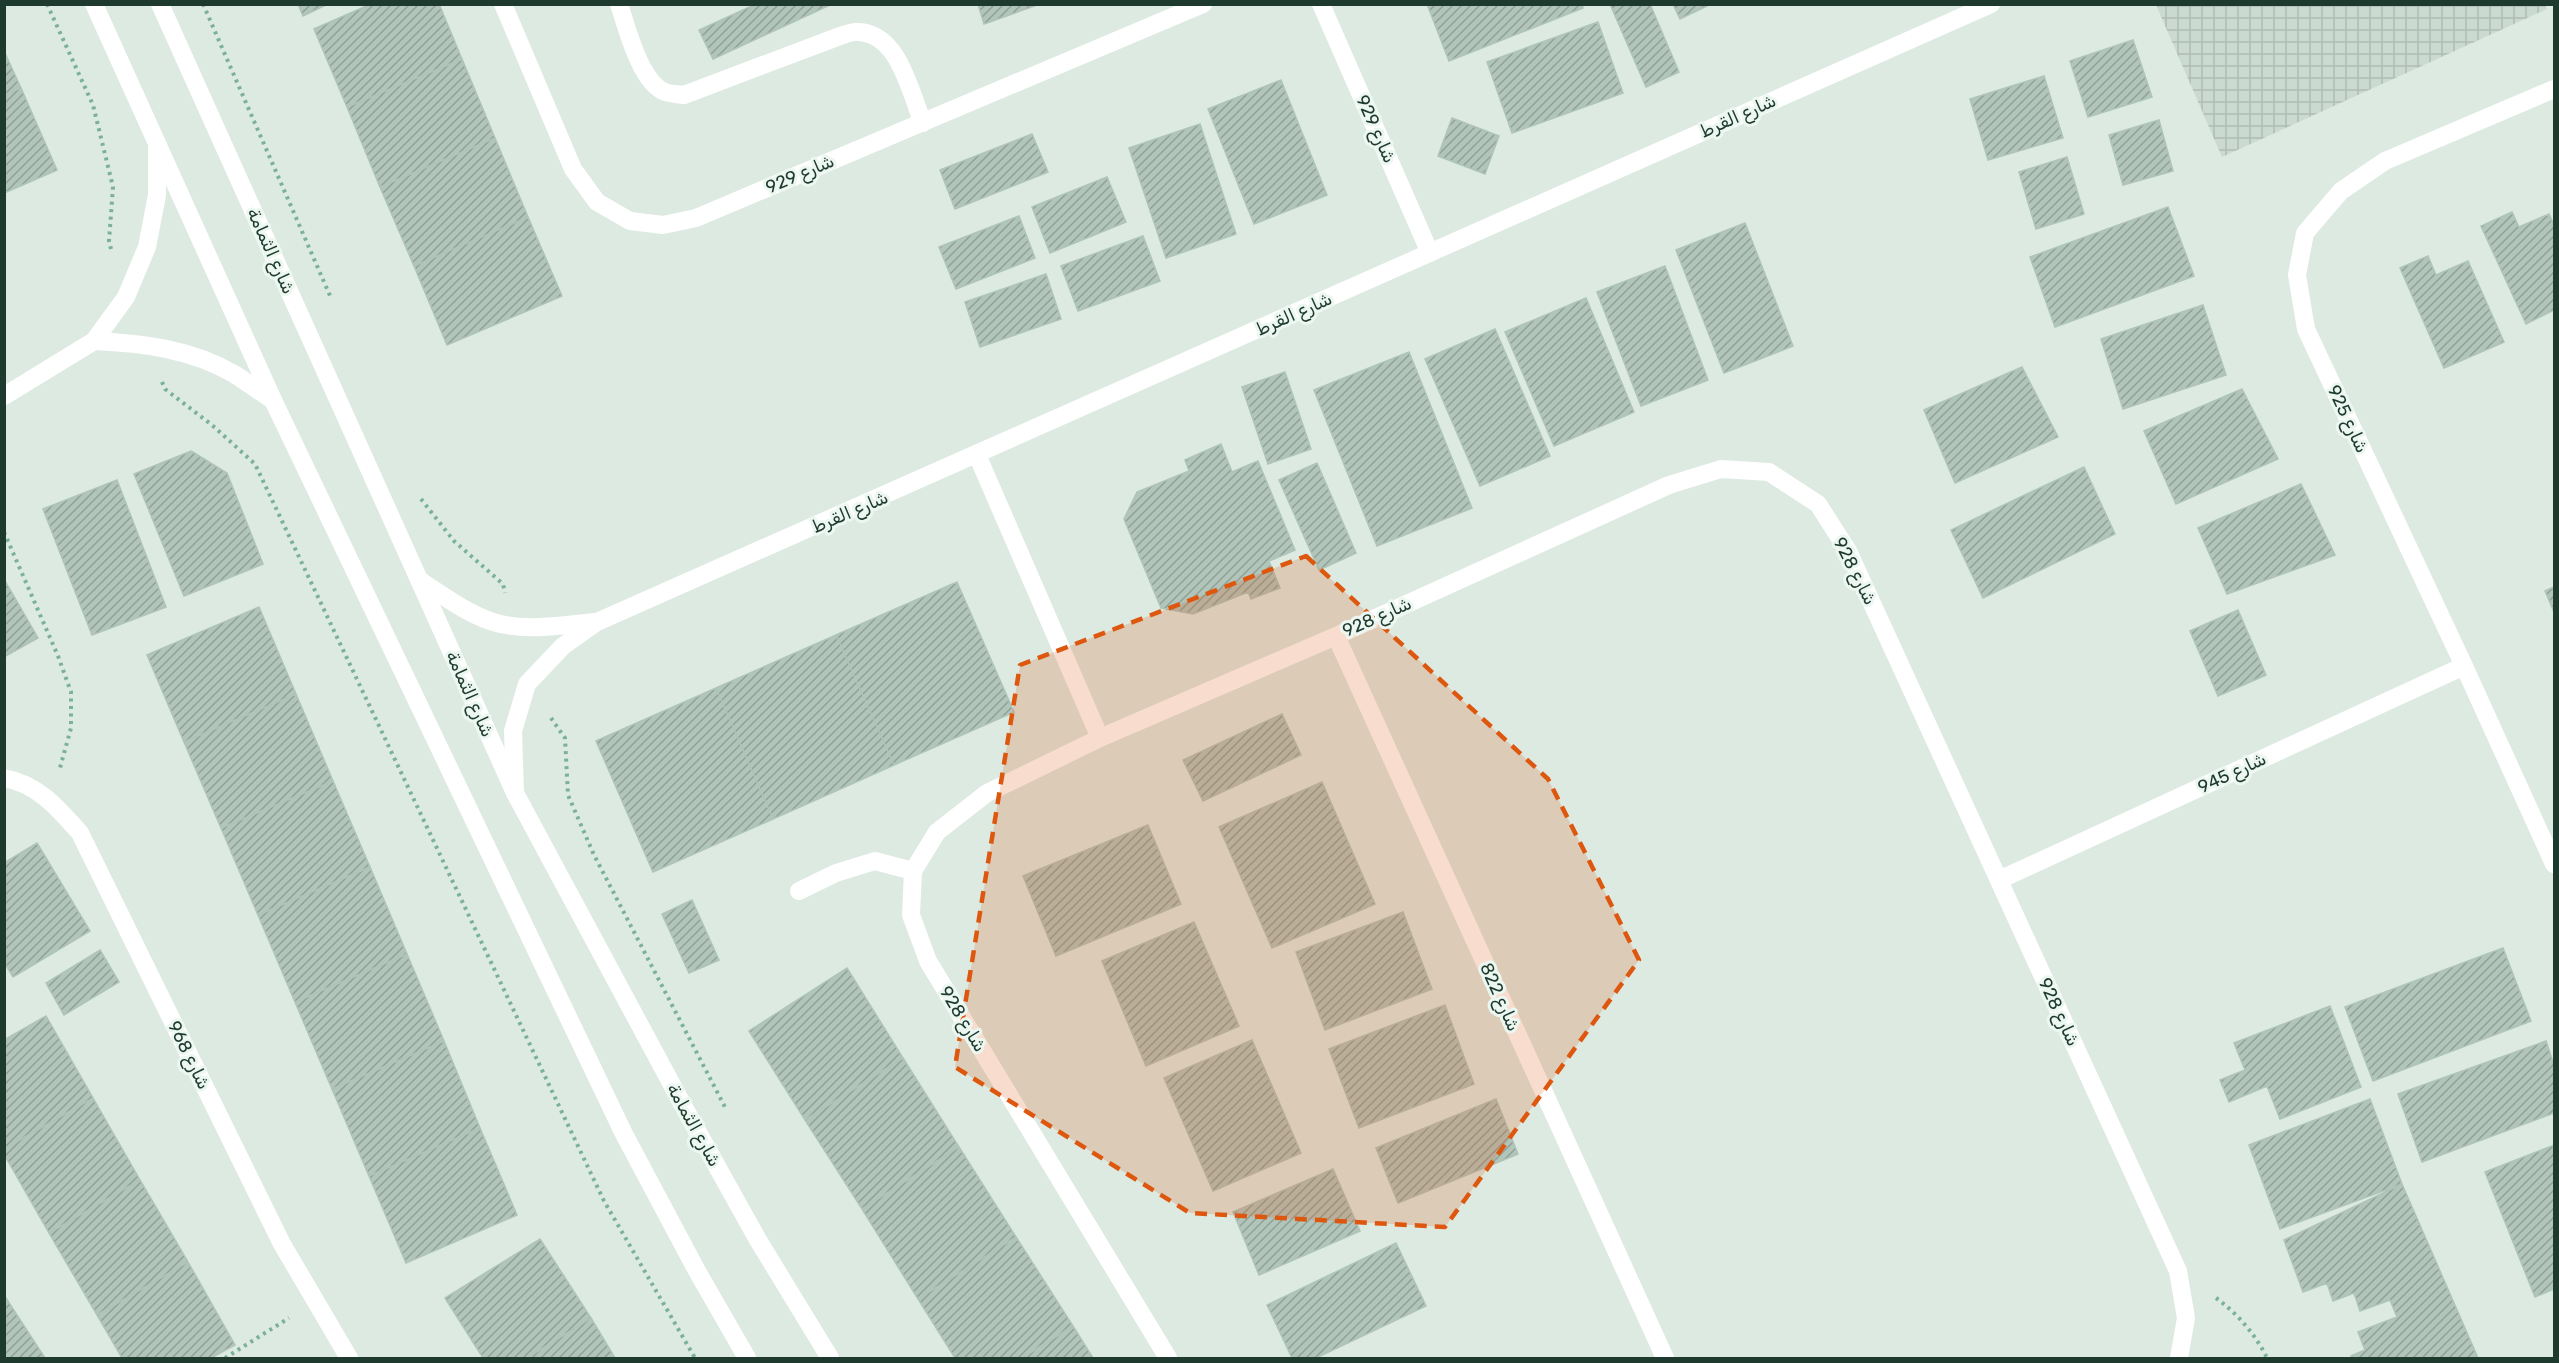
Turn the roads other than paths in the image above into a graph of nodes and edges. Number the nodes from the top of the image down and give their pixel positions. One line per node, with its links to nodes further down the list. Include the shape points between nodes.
1 (94, 4): 10 (street)
2 (160, 4): 16 (street, شارع الثمامة)
3 (503, 4): 9 (street, شارع 929, via 573,169 597,202 630,221 663,225 696,218)
4 (619, 4): 9 (street, via 641,66 664,92 684,95 858,31 875,36 890,48)
5 (1203, 4): 9 (street, شارع 929)
6 (1322, 4): 11 (street, شارع 929)
7 (1990, 4): 11 (street, شارع القرط)
8 (2554, 89): 19 (street, شارع 925, via 2385,161 2341,191 2305,233 2297,275 2306,329)
9 (922, 123)
10 (158, 141): 12 (street, via 158,195 147,247 126,297); 14 (street)
11 (1430, 253): 15 (street, شارع القرط)
12 (94, 341): 13 (street); 14 (street, via 142,343 189,354 233,373)
13 (4, 396)
14 (273, 400): 28 (street, via 624,1134)
15 (978, 457): 17 (street, شارع القرط); 20 (street)
16 (419, 580): 17 (street, شارع القرط, via 493,622 516,626); 22 (street, شارع الثمامة)
17 (597, 622): 22 (street, شارع القرط, via 563,646 527,684 513,731)
18 (1336, 636): 20 (street, شارع 928); 25 (street, شارع 928, via 1669,485 1721,469 1769,472 1818,504 1848,551); 31 (street, شارع 822)
19 (2464, 666): 23 (street, شارع 925); 25 (street, شارع 945)
20 (1100, 738): 24 (street, شارع 928, via 987,792 937,832)
21 (4, 778): 27 (street, شارع 968, via 16,780 51,800 80,833 282,1244)
22 (514, 793): 29 (street, شارع الثمامة, via 696,1129)
23 (2554, 864)
24 (913, 871): 26 (street, via 875,861 836,873); 30 (street, شارع 928, via 911,915 928,961)
25 (1999, 880): 32 (street, شارع 928, via 2178,1271 2186,1318)
26 (799, 891)
27 (349, 1359)
28 (747, 1359)
29 (830, 1359)
30 (1168, 1359)
31 (1665, 1359)
32 (2179, 1359)

